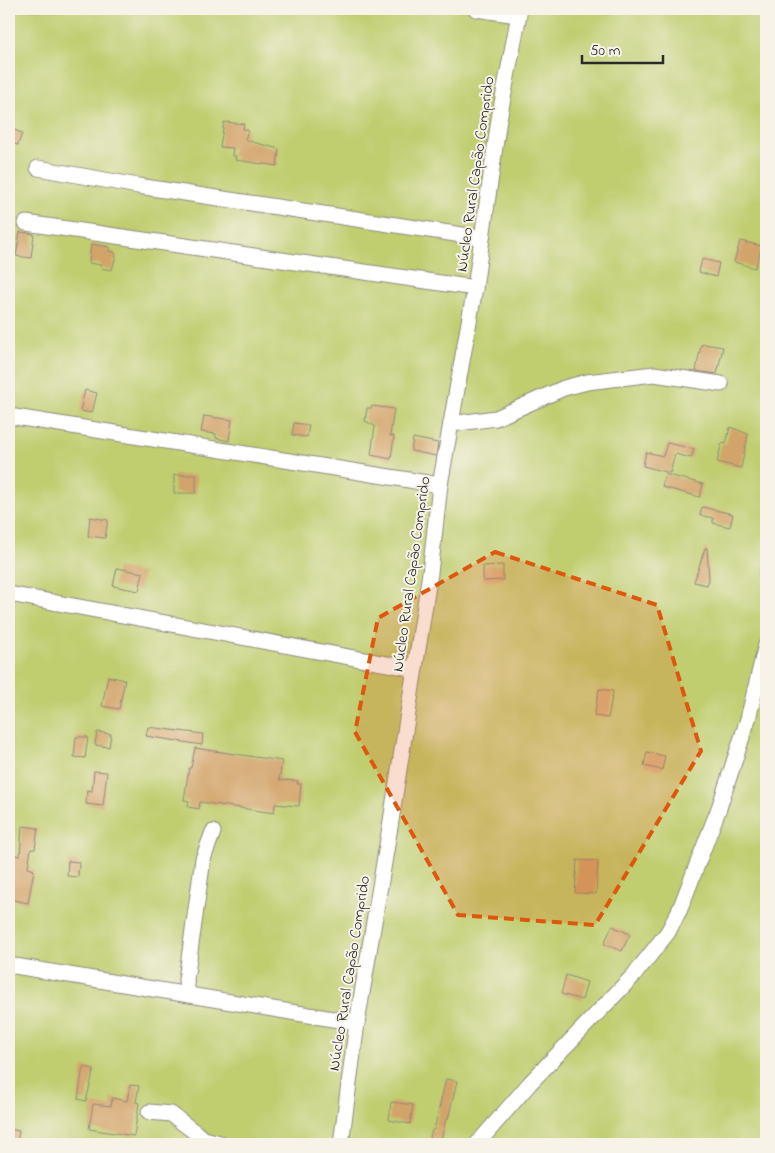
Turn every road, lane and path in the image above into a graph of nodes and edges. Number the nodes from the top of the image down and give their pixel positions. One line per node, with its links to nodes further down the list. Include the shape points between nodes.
1 (476, 9): 2 (street)
2 (518, 12): 5 (street, Núcleo Rural Capão Comprido)
3 (38, 168): 5 (street)
4 (26, 223): 6 (street)
5 (482, 238): 6 (street, Núcleo Rural Capão Comprido)
6 (475, 288): 9 (street, Núcleo Rural Capão Comprido)
7 (721, 384): 9 (street, via 654,374 586,382 564,388 496,418)
8 (9, 416): 10 (street)
9 (451, 424): 10 (street, Núcleo Rural Capão Comprido)
10 (440, 485): 13 (street, Núcleo Rural Capão Comprido)
11 (9, 594): 13 (street)
12 (766, 645): 21 (street, via 748,719 719,808 668,932 634,975 530,1083)
13 (414, 669): 17 (street, Núcleo Rural Capão Comprido)
14 (213, 832): 16 (street, via 203,859 186,980)
15 (9, 965): 16 (street)
16 (188, 994): 17 (street)
17 (356, 1023): 20 (street, Núcleo Rural Capão Comprido)
18 (149, 1112): 19 (street, via 171,1114 204,1139)
19 (224, 1144)
20 (340, 1144)
21 (477, 1144)

